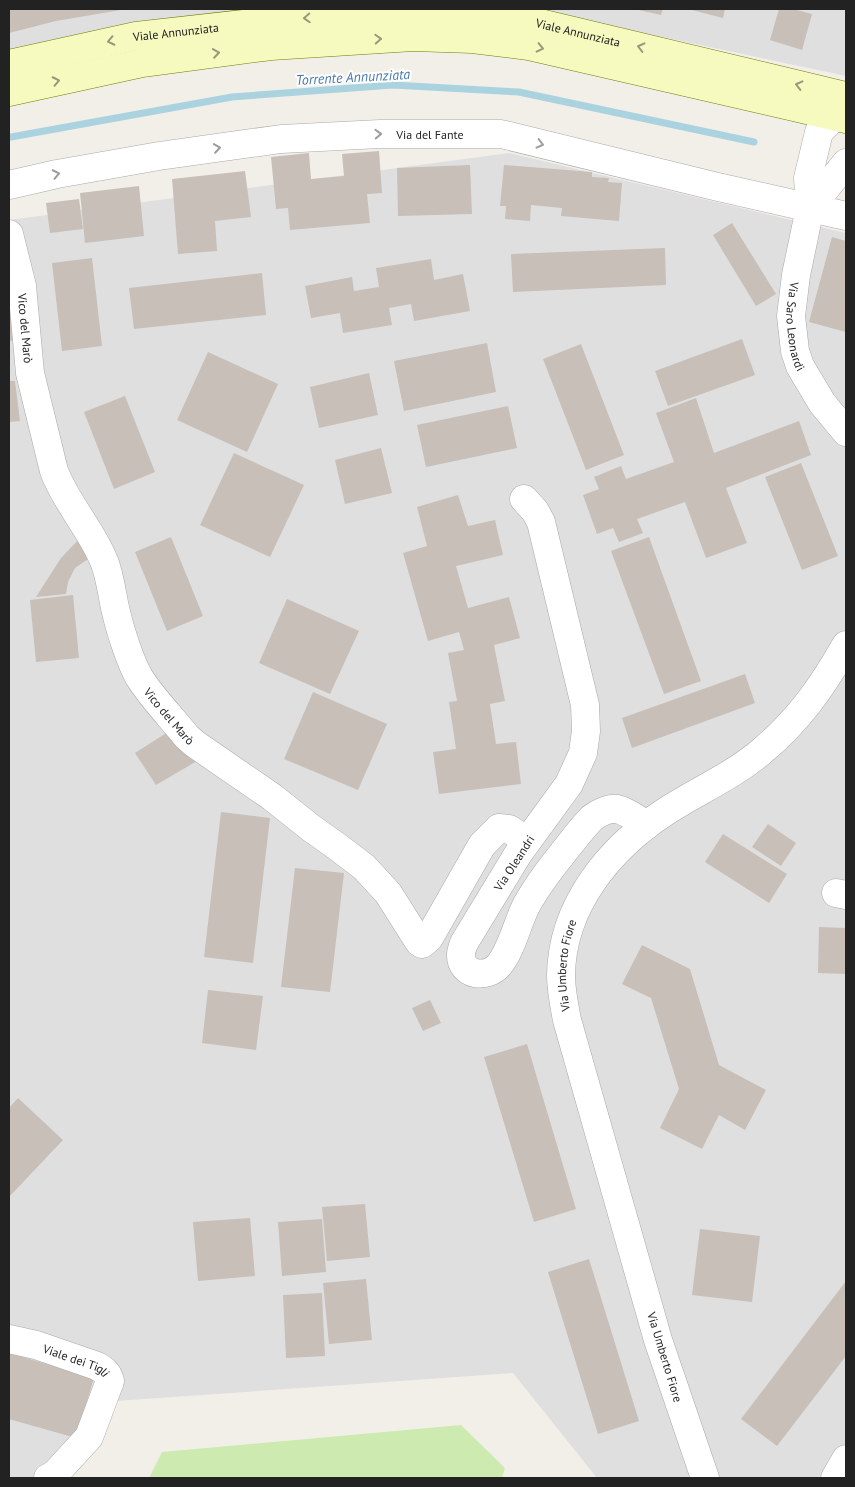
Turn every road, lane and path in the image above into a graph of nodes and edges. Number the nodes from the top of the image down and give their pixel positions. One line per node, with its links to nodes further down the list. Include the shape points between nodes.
1 (406, 20): 2 (main road, Viale Annunziata, one-way to 2, via 269,20 136,36); 3 (main road, Viale Annunziata, one-way to 1, via 142,63 271,46); 4 (main road, Viale Annunziata, via 472,14 532,21)
2 (9, 64)
3 (9, 92)
4 (843, 109): 7 (street, via 819,132 808,178)
5 (846, 163): 7 (street)
6 (9, 185): 7 (street, Via del Fante, one-way to 7, via 76,170 281,139 380,134 501,134)
7 (810, 208): 8 (street, Via del Fante); 10 (street, Via Saro Leonardi, via 792,298 795,351 810,384)
8 (846, 216)
9 (9, 234): 14 (street, Vico del Marò, via 22,286 30,373 54,471 104,561 117,617 138,676 187,737 364,867 388,893 422,944 429,938 482,845 498,828 509,829)
10 (846, 432)
11 (524, 499): 14 (street, Via Oleandri, via 541,522 585,705 586,731 583,753 569,784)
12 (846, 645): 13 (street, Via Umberto Fiore, via 827,678 776,739 741,766)
13 (647, 825): 14 (street, Via Oleandri, via 616,809 593,817 539,886 498,967 478,975 469,972 461,954 464,943); 18 (street, Via Umberto Fiore, via 602,867 578,906 563,952 563,1000 658,1340)
14 (527, 841)
15 (9, 1339): 17 (street, Viale dei Tigli, via 97,1366 108,1374 110,1381 89,1437)
16 (846, 1459): 19 (street)
17 (48, 1478)
18 (705, 1478)
19 (834, 1478)

